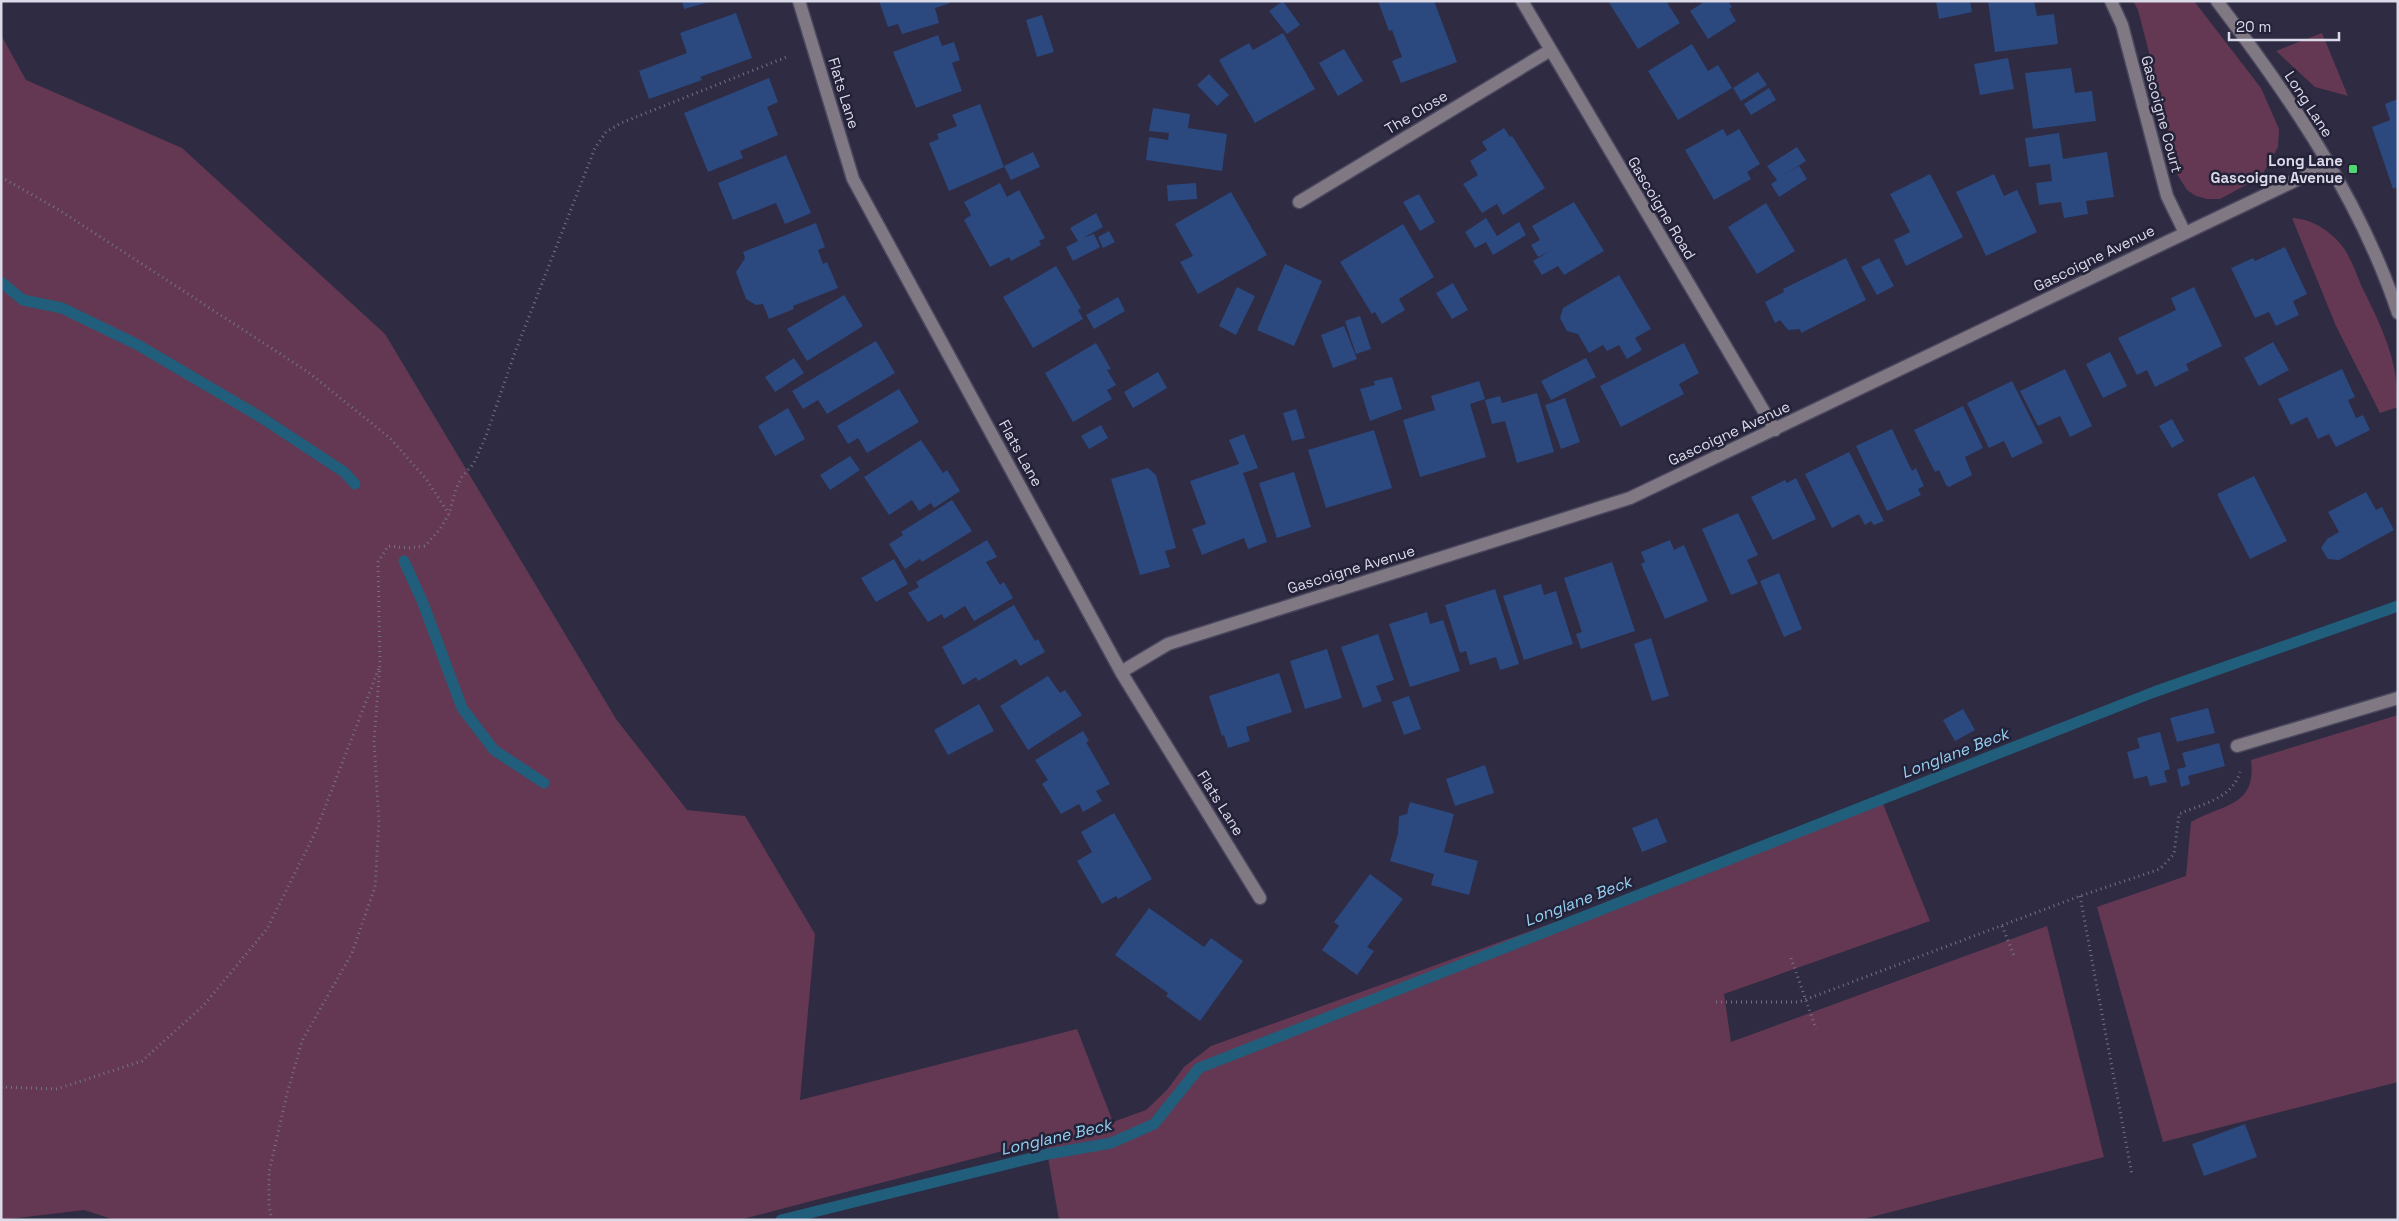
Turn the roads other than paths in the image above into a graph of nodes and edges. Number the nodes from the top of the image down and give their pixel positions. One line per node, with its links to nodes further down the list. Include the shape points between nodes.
1 (799, 1): 12 (street, Flats Lane, via 854,178)
2 (1522, 1): 5 (street, Gascoigne Road)
3 (2111, 1): 8 (street, Gascoigne Court, via 2122,25 2167,196)
4 (2218, 1): 6 (street, Long Lane, via 2306,126)
5 (1550, 51): 7 (street, The Close); 11 (street, Gascoigne Road)
6 (2328, 165): 8 (street, Gascoigne Avenue); 9 (street, Long Lane)
7 (1299, 202)
8 (2185, 233): 11 (street, Gascoigne Avenue)
9 (2392, 279): 10 (street, Long Lane)
10 (2398, 313)
11 (1775, 430): 12 (street, Gascoigne Avenue, via 1630,498 1168,644)
12 (1122, 672): 15 (street, Flats Lane)
13 (2398, 698): 14 (street)
14 (2237, 746)
15 (1260, 898)

